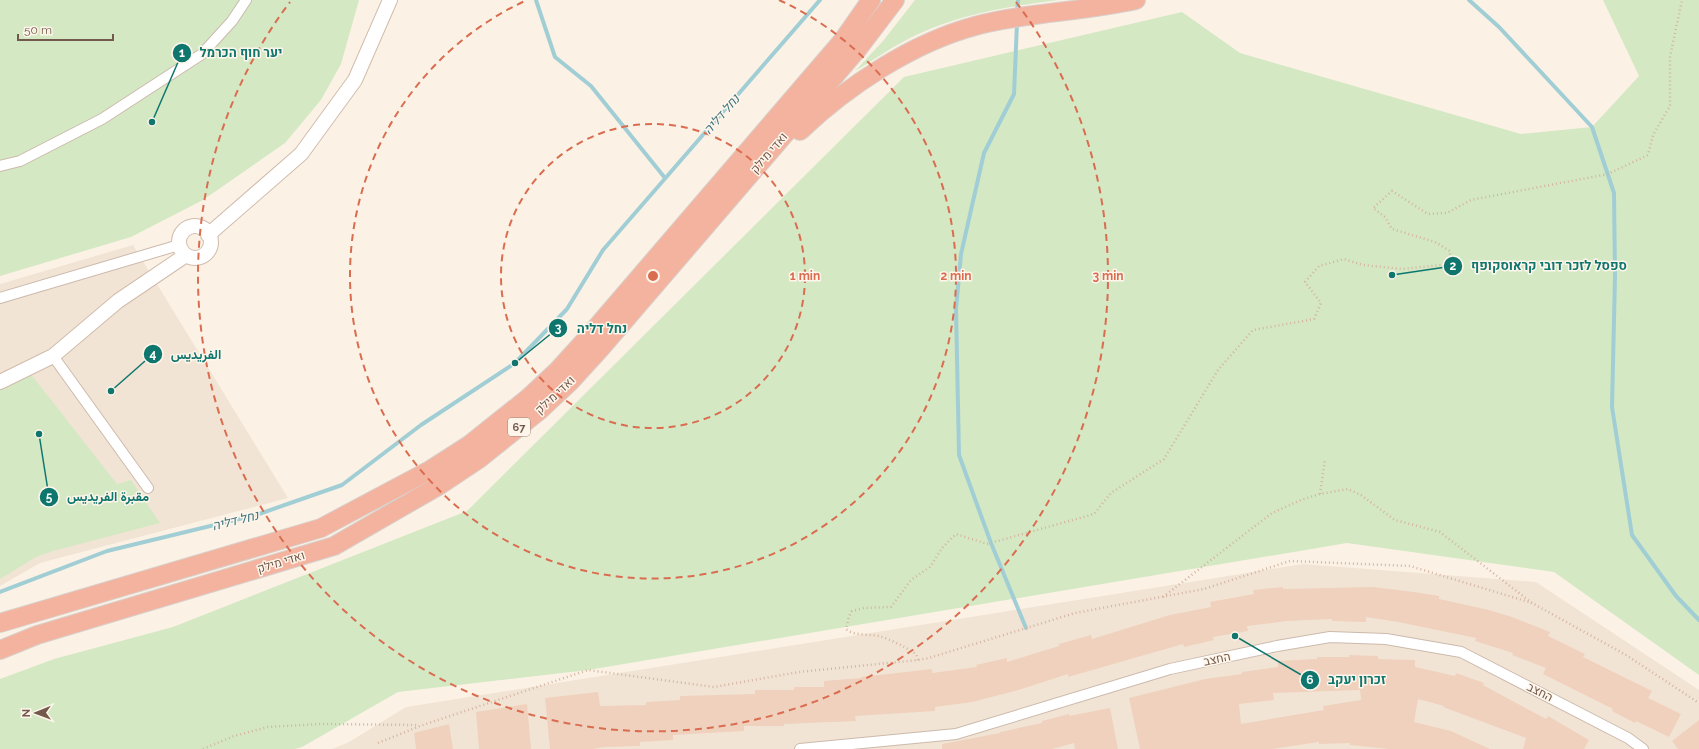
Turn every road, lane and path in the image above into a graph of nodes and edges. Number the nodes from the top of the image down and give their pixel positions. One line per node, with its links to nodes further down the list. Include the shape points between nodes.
1 (246, 0): 7 (street, via 232,21 202,54 102,119 20,161)
2 (390, 0): 9 (street, via 355,80 301,154)
3 (871, 0): 19 (highway, ואדי מילק / 67, via 843,40 588,337 528,398 469,445 430,470 321,528)
4 (896, 0): 8 (highway, ואדי מילק / 67, via 852,56)
5 (1136, 0): 8 (highway, via 975,26 921,46 873,74 827,108 801,129)
6 (1682, 0): 21 (path, via 1670,57 1670,106 1653,135 1648,155 1608,174 1471,200 1447,213 1428,214 1392,191 1373,208 1385,217 1392,229 1435,242 1450,251 1450,264 1402,269 1363,265 1344,259 1318,266 1305,282 1321,303 1314,319 1253,330 1218,370 1164,459 1112,493 1094,514 987,544 956,534 942,548 930,567 911,580 891,607 852,611 846,629 851,633 880,636 902,645 916,654)
7 (0, 166)
8 (725, 204): 20 (highway, ואדי מילק / 67, via 570,382 539,411 479,459 440,485 334,546 37,635)
9 (208, 235): 10 (street, via 210,244 205,253 196,258); 10 (street, via 197,226 187,228 181,235)
10 (183, 250): 11 (street); 12 (street)
11 (0, 298)
12 (53, 356): 13 (street); 15 (street)
13 (0, 382)
14 (1325, 459): 16 (path)
15 (148, 488)
16 (1320, 494): 17 (path, via 1272,513); 18 (path, via 1348,489 1361,495 1395,520 1440,532)
17 (1162, 597): 18 (path, via 1204,589 1290,561 1410,566); 21 (path, via 1075,613)
18 (1532, 603): 22 (path, via 1626,655)
19 (0, 623)
20 (0, 650)
21 (918, 660): 23 (path, via 799,672 714,688 588,670)
22 (1699, 703)
23 (420, 726): 24 (path); 25 (path, via 320,724 268,727 234,736)
24 (378, 743)
25 (203, 749)
26 (800, 749): 27 (street, החצב, via 956,734 1170,669 1330,637 1386,639 1461,652 1628,738)
27 (1643, 749)

